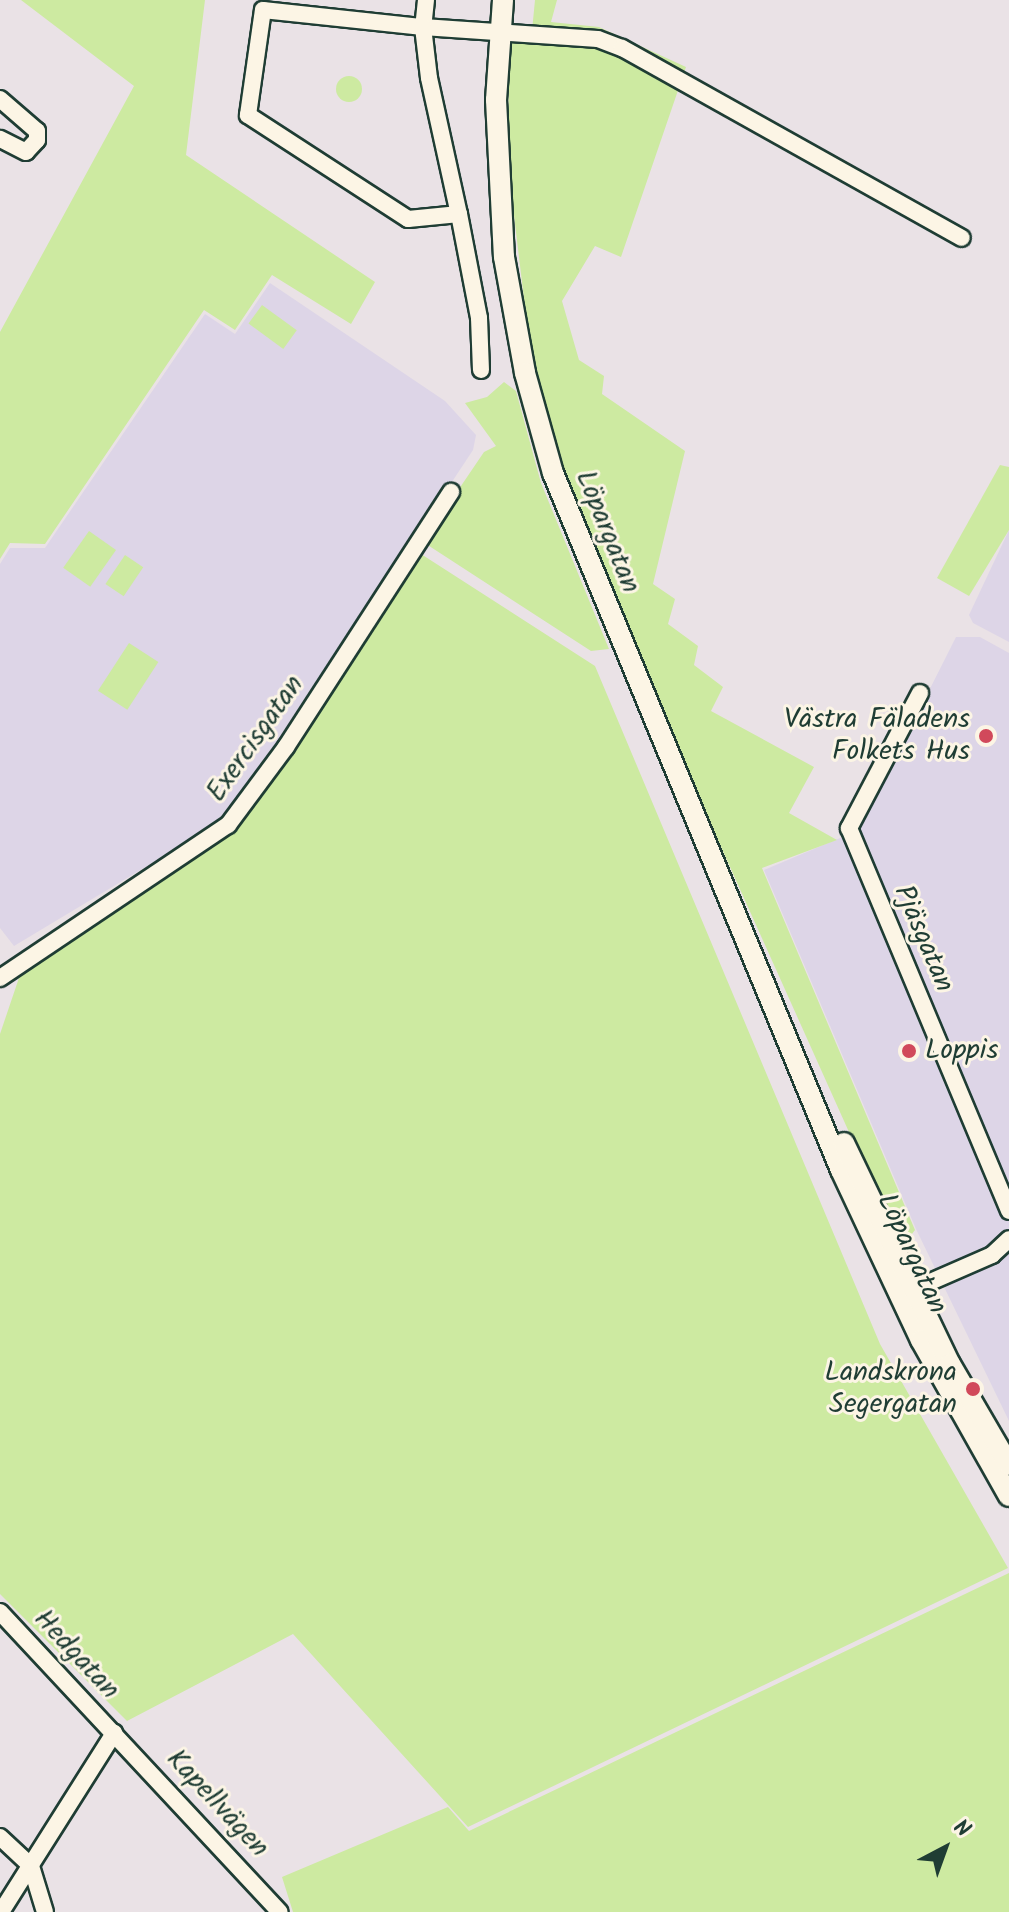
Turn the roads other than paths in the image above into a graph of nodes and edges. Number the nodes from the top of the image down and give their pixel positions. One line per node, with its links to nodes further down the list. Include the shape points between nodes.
1 (426, 0): 3 (street)
2 (503, 0): 4 (street, Löpargatan)
3 (423, 27): 4 (street); 7 (street); 7 (street, via 263,10 248,115 408,219)
4 (500, 30): 8 (street, via 598,39 622,48); 15 (street, Löpargatan, via 497,179 510,302 542,437 585,558 784,1025 803,1054)
5 (0, 99): 6 (street, via 33,124 37,140 26,152)
6 (0, 139)
7 (459, 214): 9 (street, via 479,318)
8 (962, 238)
9 (481, 370)
10 (451, 492): 12 (street, Exercisgatan, via 286,747 228,825)
11 (920, 693): 13 (street, Pjäsgatan, via 849,828)
12 (0, 978)
13 (1009, 1211)
14 (1009, 1239): 15 (street, via 992,1255)
15 (907, 1292): 16 (street, Löpargatan); 17 (street, Löpargatan)
16 (1009, 1465)
17 (1009, 1496)
18 (0, 1612): 19 (street, Hedgatan)
19 (114, 1733): 21 (street); 24 (street, Kapellvägen)
20 (0, 1837): 21 (street)
21 (31, 1866): 22 (street); 23 (street)
22 (1, 1912)
23 (45, 1912)
24 (280, 1912)

